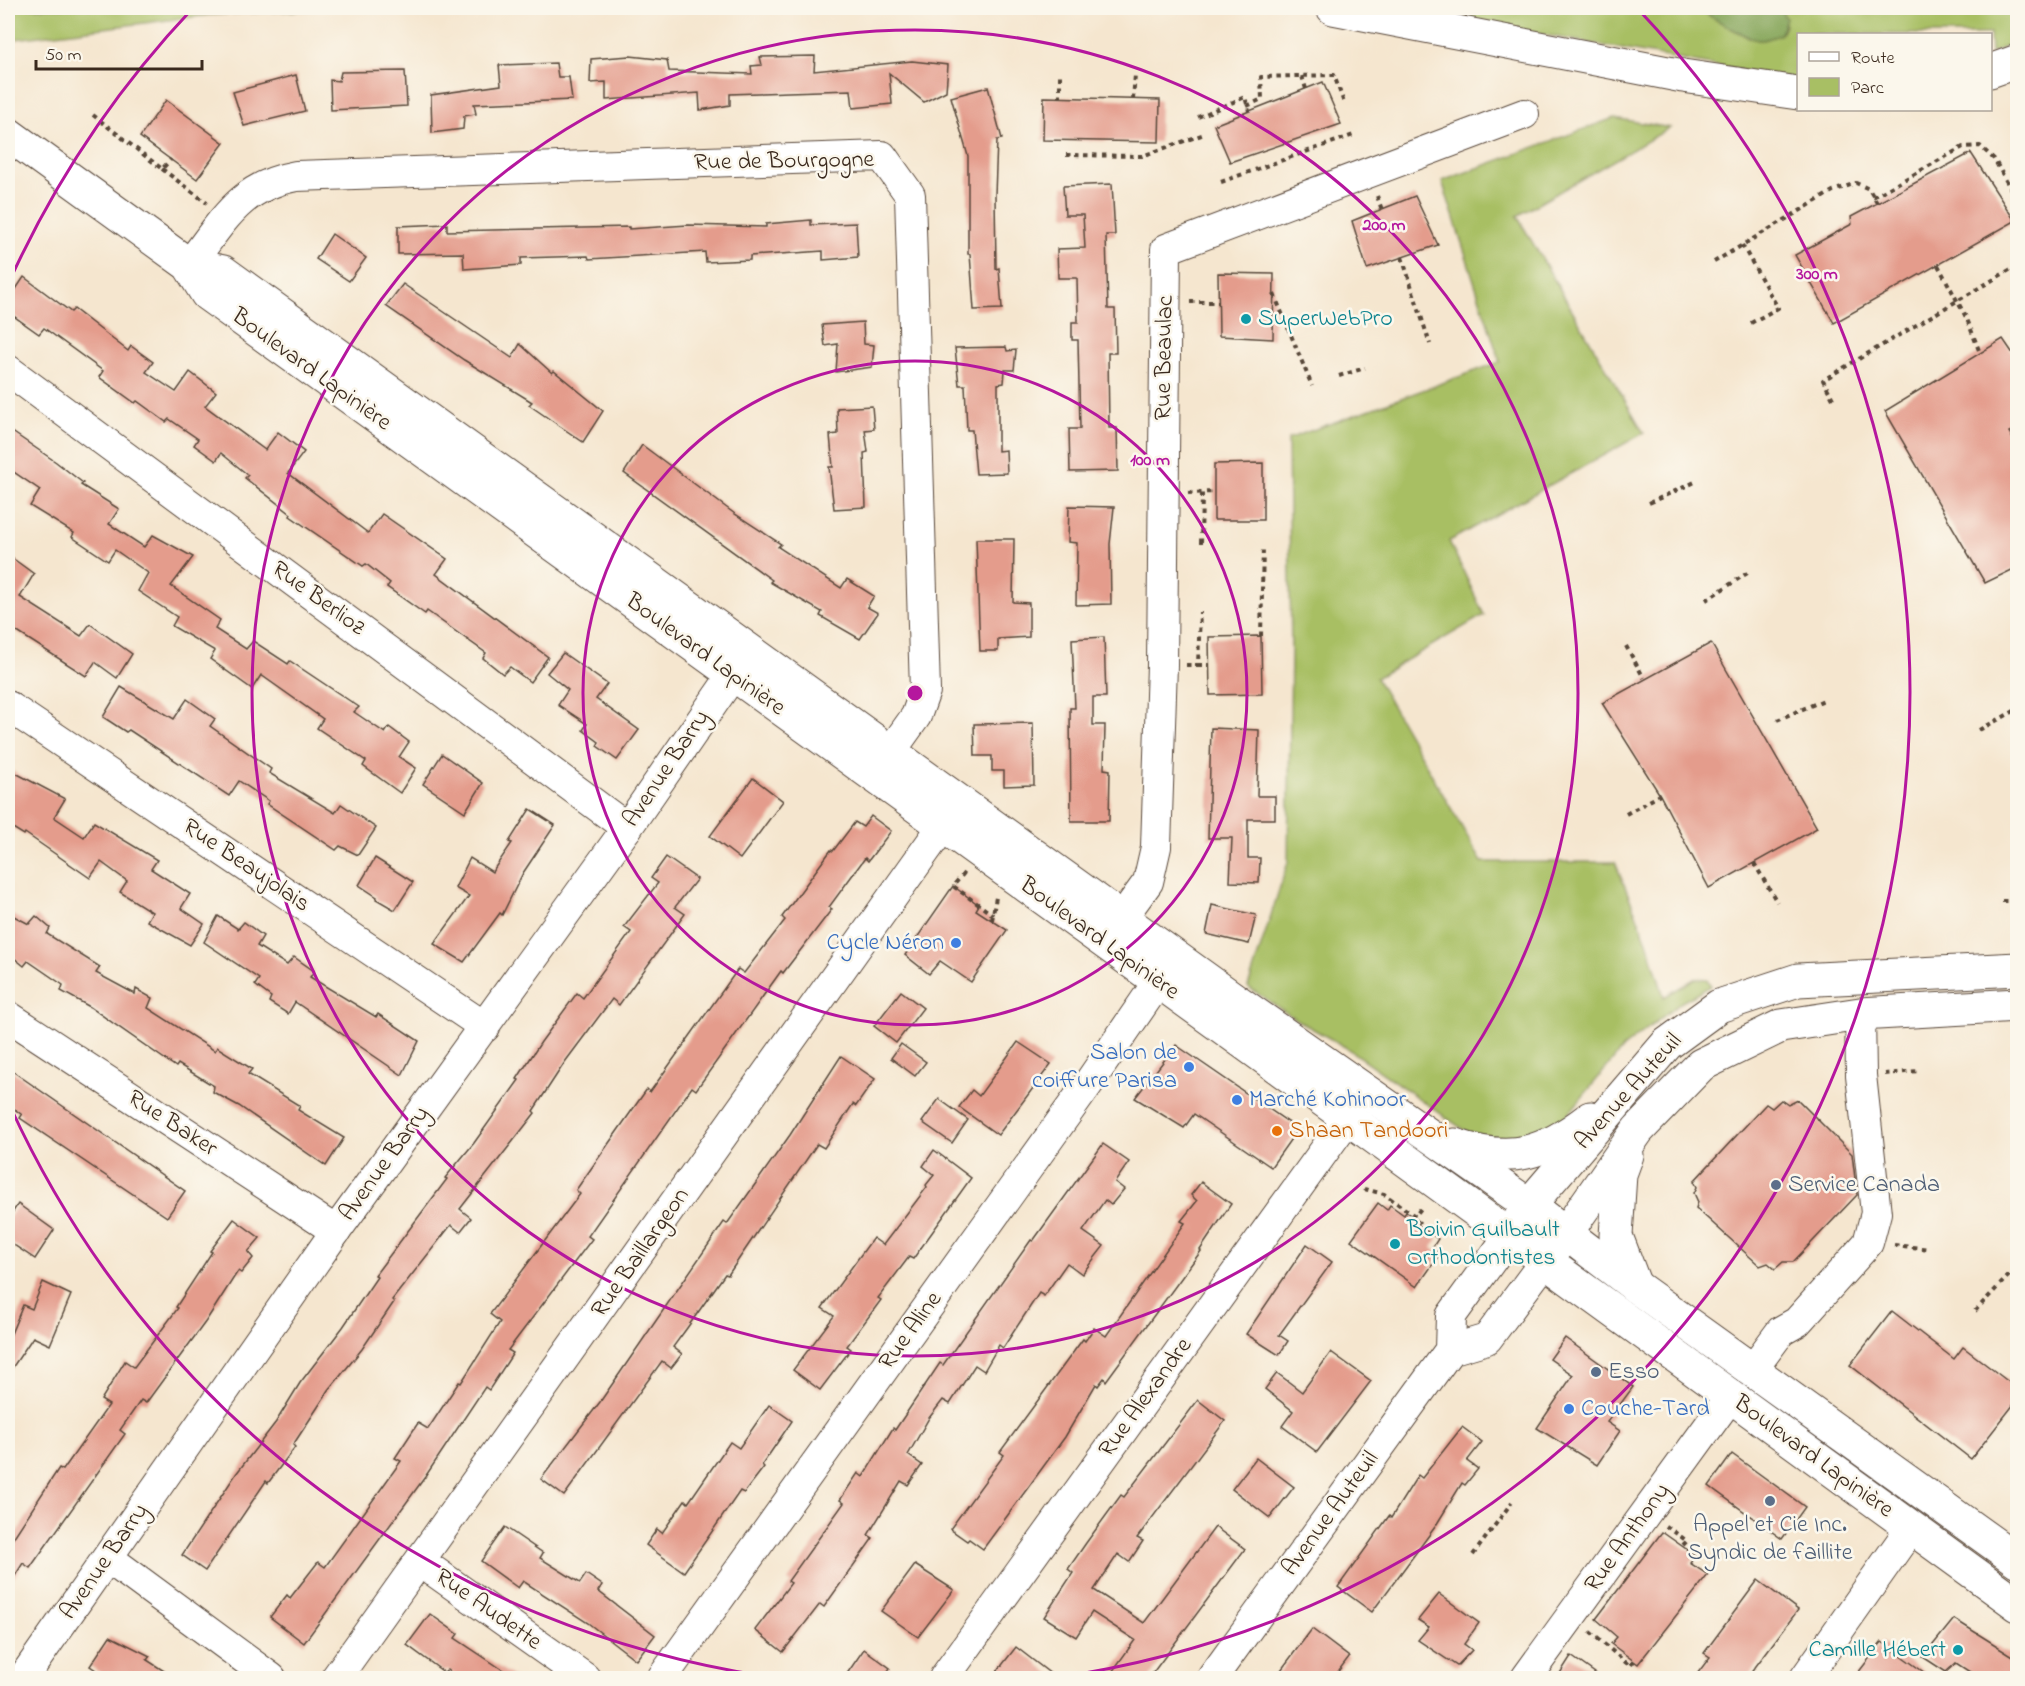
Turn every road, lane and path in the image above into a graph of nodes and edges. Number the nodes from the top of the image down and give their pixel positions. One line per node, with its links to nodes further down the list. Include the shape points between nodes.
1 (1333, 8): 8 (main road, via 1694,78)
2 (2018, 61): 3 (main road)
3 (1992, 70)
4 (1060, 71): 9 (path)
5 (1135, 75): 10 (path)
6 (1302, 76): 7 (path); 11 (path, via 1334,75); 14 (path, via 1261,77 1262,99 1248,108 1245,97)
7 (1306, 89)
8 (1797, 93)
9 (1060, 98)
10 (1133, 99)
11 (1344, 103)
12 (1524, 114): 53 (street, Rue Beaulac, via 1166,249)
13 (93, 115): 20 (path)
14 (1197, 117)
15 (8, 134): 29 (main road, Boulevard Lapinière)
16 (1204, 134): 18 (path, via 1142,156)
17 (1356, 134): 21 (path)
18 (1066, 155)
19 (171, 159): 20 (path)
20 (162, 169): 25 (path)
21 (1221, 182)
22 (1873, 197): 23 (path, via 1963,147 1980,146 1994,159); 24 (path); 26 (path, via 1869,189 1856,183 1833,191)
23 (2018, 202)
24 (1877, 203)
25 (226, 217): 29 (street, Rue de Bourgogne); 62 (street, Rue de Bourgogne, via 257,187 296,176 882,156 910,195 925,675 922,703)
26 (1742, 245): 28 (path); 34 (path, via 1778,308)
27 (1402, 257): 35 (path)
28 (1714, 262)
29 (189, 265): 52 (main road, Boulevard Lapinière, via 223,272)
30 (1938, 265): 33 (path)
31 (2018, 265): 33 (path)
32 (1274, 294): 40 (path)
33 (1957, 301): 36 (path); 41 (path, via 1823,380)
34 (1749, 324)
35 (1430, 344)
36 (1980, 353)
37 (1365, 368): 39 (path)
38 (8, 369): 66 (street, Rue Berlioz)
39 (1339, 376)
40 (1312, 386)
41 (1833, 399)
42 (1695, 482): 44 (path)
43 (1202, 493): 45 (path)
44 (1649, 503)
45 (1201, 543)
46 (1263, 547): 50 (path)
47 (1749, 572): 48 (path)
48 (1706, 600)
49 (1200, 612): 54 (path)
50 (1261, 636)
51 (1626, 646): 56 (path)
52 (740, 663): 62 (main road, Boulevard Lapinière); 66 (street, Avenue Barry)
53 (1162, 665): 54 (path); 73 (street, Rue Beaulac, via 1155,859 1148,882)
54 (1198, 665): 55 (path)
55 (1210, 665)
56 (1644, 678)
57 (1824, 700): 60 (path)
58 (8, 706): 79 (street, Rue Beaujolais)
59 (2018, 709): 61 (path)
60 (1777, 720)
61 (1979, 730)
62 (882, 764): 65 (main road, Boulevard Lapinière); 73 (main road, Boulevard Lapinière)
63 (1660, 795): 64 (path)
64 (1626, 814)
65 (943, 826): 73 (main road, Boulevard Lapinière); 106 (street, Rue Baillargeon)
66 (627, 828): 79 (street, Avenue Barry)
67 (1754, 863): 70 (path)
68 (970, 865): 69 (path, via 953,886 992,918)
69 (996, 896)
70 (1777, 902)
71 (2002, 902): 72 (path)
72 (2018, 902)
73 (1113, 930): 75 (main road, Boulevard Lapinière); 85 (main road, Boulevard Lapinière)
74 (2018, 969): 82 (main road, Avenue Auteuil, via 1798,980 1719,1006 1667,1044)
75 (1158, 982): 83 (main road, Boulevard Lapinière); 114 (street, Rue Aline)
76 (2018, 1005): 77 (main road, Avenue Auteuil)
77 (1860, 1014): 81 (street); 84 (main road, Avenue Auteuil, via 1781,1026 1701,1065)
78 (8, 1016): 89 (street, Rue Baker)
79 (485, 1027): 89 (street, Avenue Barry)
80 (1918, 1071): 81 (path)
81 (1862, 1075): 92 (street, via 1876,1213)
82 (1627, 1090): 85 (main road, via 1572,1132 1521,1154 1483,1154); 88 (main road, Avenue Auteuil)
83 (1348, 1118): 91 (main road, Boulevard Lapinière); 115 (street, Rue Alexandre)
84 (1638, 1130): 90 (main road, Avenue Auteuil); 96 (main road, via 1620,1174 1616,1212 1616,1236)
85 (1422, 1133): 88 (main road, Boulevard Lapinière)
86 (1364, 1189): 87 (path, via 1384,1194 1415,1216)
87 (1429, 1197)
88 (1529, 1205): 90 (main road, Boulevard Lapinière); 91 (main road, Avenue Auteuil)
89 (336, 1231): 104 (street, Avenue Barry)
90 (1565, 1234): 94 (main road, Avenue Auteuil); 96 (main road, Boulevard Lapinière)
91 (1509, 1236): 94 (main road, Boulevard Lapinière); 98 (street, Avenue Auteuil, via 1451,1316)
92 (1868, 1243): 93 (path); 99 (street, via 1797,1322 1781,1331)
93 (1929, 1249)
94 (1545, 1261): 98 (street, Avenue Auteuil, via 1487,1339); 100 (main road, Boulevard Lapinière)
95 (2016, 1268): 97 (path)
96 (1635, 1287): 99 (main road, Boulevard Lapinière)
97 (1975, 1311)
98 (1450, 1350): 116 (street, Avenue Auteuil)
99 (1752, 1370): 105 (main road, Boulevard Lapinière)
100 (1730, 1397): 102 (main road, Boulevard Lapinière); 108 (street, Rue Anthony)
101 (1512, 1502): 103 (path)
102 (1911, 1527): 107 (main road, Boulevard Lapinière); 118 (street)
103 (1473, 1555)
104 (108, 1558): 110 (street, Avenue Barry); 111 (street)
105 (2018, 1561)
106 (421, 1562): 112 (street, Rue Baillargeon); 113 (street, Rue Audette)
107 (2018, 1605)
108 (1571, 1616): 109 (path, via 1630,1666); 117 (street, Rue Anthony)
109 (1634, 1661)
110 (23, 1678)
111 (272, 1678)
112 (336, 1678)
113 (585, 1678)
114 (662, 1678)
115 (944, 1678)
116 (1212, 1678)
117 (1526, 1678)
118 (1805, 1678)

